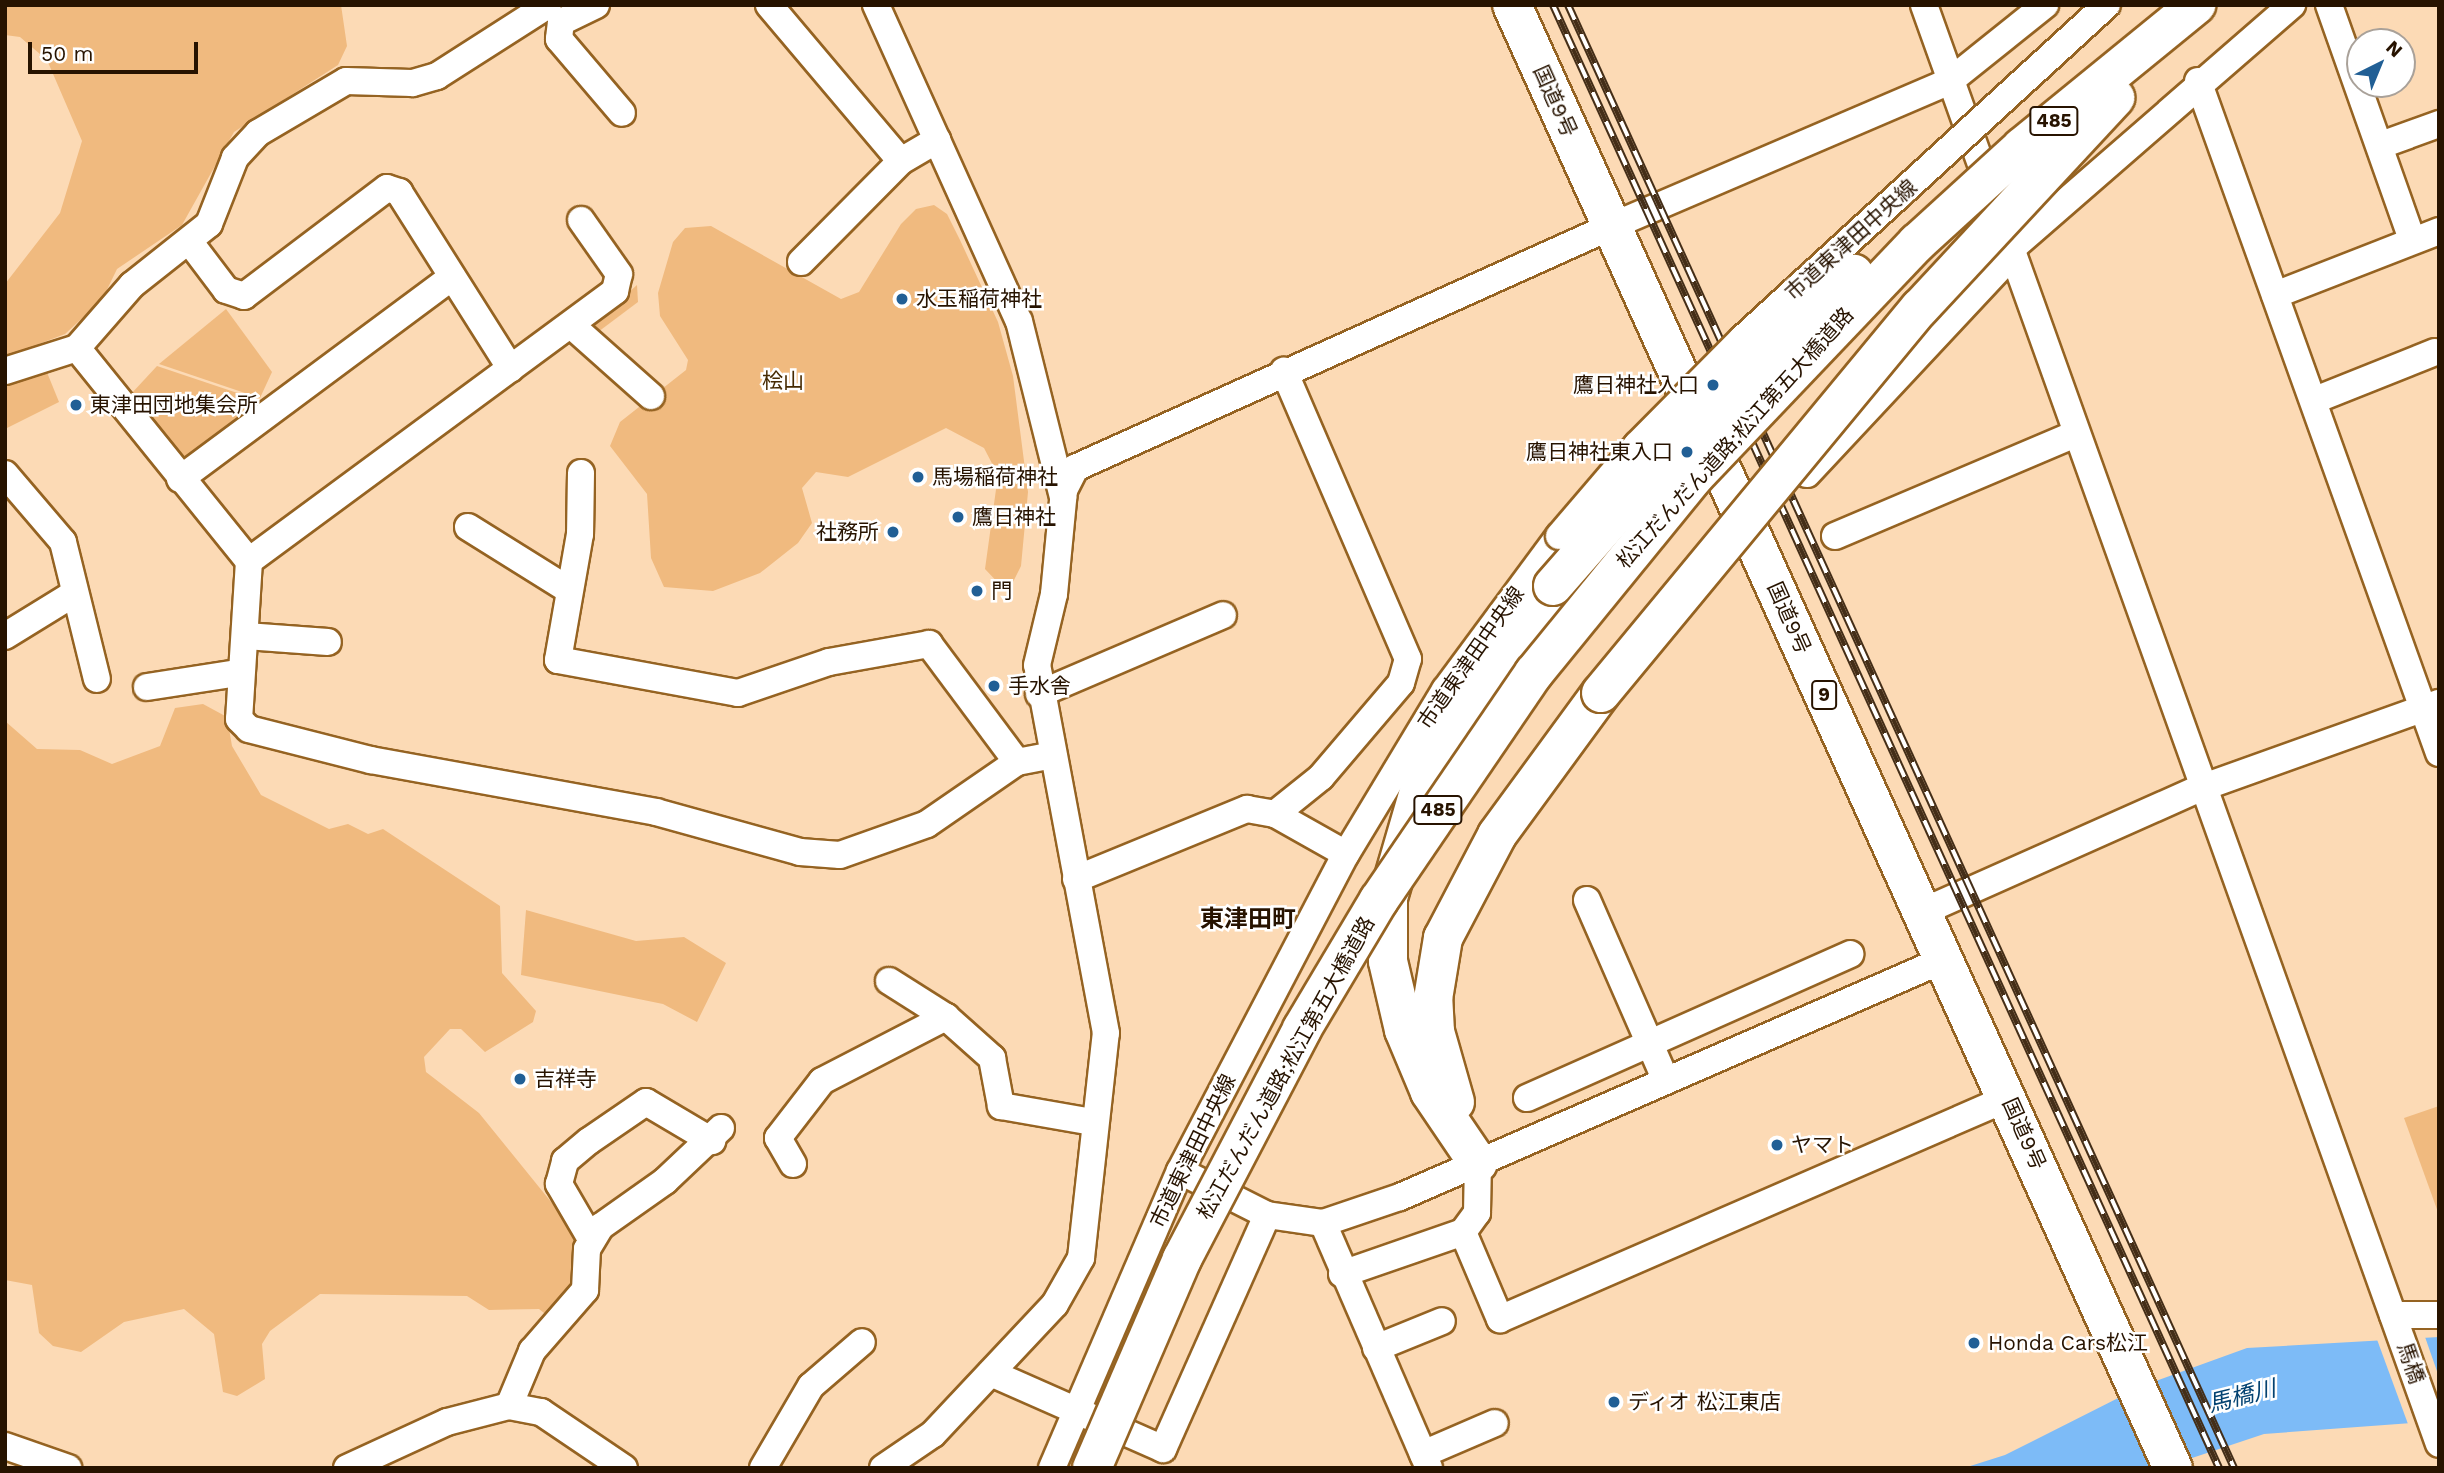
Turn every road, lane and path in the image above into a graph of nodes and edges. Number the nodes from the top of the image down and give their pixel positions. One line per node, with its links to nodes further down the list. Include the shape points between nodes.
1 (548, 5): 24 (street, via 437,76 412,83 346,81 258,133 235,158 209,224)
2 (596, 5): 15 (street, via 561,22 559,39)
3 (769, 5): 19 (street)
4 (876, 5): 17 (street)
5 (1512, 5): 21 (highway, 国道9号 / 9)
6 (2045, 5): 14 (street)
7 (2107, 5): 63 (street, 市道東津田中央線, bridge, via 1742,339 1637,445 1559,536 1445,690)
8 (2196, 5): 25 (highway, 松江だんだん道路;松江第五大橋道路 / 485, bridge)
9 (2213, 5): 78 (highway, bridge, via 2099,114 1920,308 1601,693 1497,835 1443,938 1433,999 1435,1031)
10 (2292, 5): 13 (street)
11 (2329, 5): 18 (street)
12 (1930, 8): 14 (street, 馬橋)
13 (2198, 80): 26 (street); 29 (street)
14 (1950, 81): 21 (street); 26 (street, 馬橋)
15 (622, 113)
16 (2439, 124): 18 (street)
17 (937, 140): 19 (street); 43 (street, via 1018,321)
18 (2381, 145): 23 (street)
19 (901, 161): 27 (street)
20 (581, 220): 30 (street, via 620,282)
21 (1612, 226): 35 (street); 66 (highway, 国道9号 / 9)
22 (2439, 231): 23 (street)
23 (2413, 240): 29 (street, via 2402,250)
24 (189, 241): 28 (street, via 226,290 244,296 387,188 399,192); 31 (street, via 132,285)
25 (1917, 243): 78 (highway, bridge, via 1875,254 1736,382 1553,586 1484,678 1422,781 1388,898 1388,961 1404,1030 1430,1092); 105 (highway, 松江だんだん道路;松江第五大橋道路 / 485, bridge, via 1610,574 1455,785 1379,900 1241,1142 1182,1259)
26 (2011, 252): 38 (street, 馬橋); 40 (street)
27 (801, 262)
28 (452, 277): 33 (street); 41 (street)
29 (2275, 295): 37 (street)
30 (570, 325): 33 (street); 36 (street)
31 (77, 348): 34 (street); 41 (street)
32 (2435, 352): 37 (street)
33 (512, 369): 46 (street)
34 (5, 371)
35 (1284, 371): 43 (street, via 1088,458 1070,476); 62 (street, via 1408,659 1401,683 1321,777)
36 (651, 396)
37 (2315, 400): 57 (street)
38 (2075, 434): 45 (street); 61 (street, 馬橋)
39 (581, 473): 47 (street, via 580,534)
40 (1807, 474)
41 (180, 479): 46 (street)
42 (9, 486): 48 (street, via 63,542)
43 (1063, 498): 56 (street, via 1054,594 1037,665)
44 (468, 527): 47 (street)
45 (1835, 536)
46 (249, 561): 51 (street)
47 (569, 590): 60 (street, via 558,660 703,690 738,693 843,659 934,645)
48 (75, 593): 50 (street); 54 (street)
49 (1223, 615): 56 (street)
50 (5, 636)
51 (246, 636): 52 (street); 53 (street)
52 (328, 642)
53 (237, 673): 55 (street); 60 (street, via 239,719 249,729 469,781 656,812 800,852 840,855 886,843 927,824)
54 (97, 679)
55 (147, 687)
56 (1039, 694): 59 (street)
57 (2431, 706): 58 (street); 61 (street)
58 (2439, 753)
59 (1049, 756): 60 (street); 64 (street)
60 (1017, 762)
61 (2201, 788): 66 (street); 88 (street, 馬橋)
62 (1275, 814): 63 (street); 64 (street, via 1248,809)
63 (1346, 854): 80 (street, 市道東津田中央線)
64 (1076, 879): 77 (street, via 1106,1033)
65 (1587, 900): 72 (street)
66 (1922, 912): 68 (highway, 国道9号 / 9)
67 (1850, 954): 70 (street)
68 (1943, 960): 73 (street); 76 (highway, 国道9号 / 9)
69 (889, 981): 71 (street)
70 (1725, 1010): 72 (street); 73 (street)
71 (947, 1017): 77 (street, via 992,1058 1001,1106); 79 (street, via 822,1081 778,1138)
72 (1650, 1044): 74 (street); 75 (street)
73 (1742, 1048): 74 (street)
74 (1666, 1081): 78 (street)
75 (1527, 1098)
76 (2008, 1098): 83 (street, via 1500,1319); 106 (highway, 国道9号 / 9)
77 (1093, 1122): 91 (street, via 1075,1276)
78 (1478, 1163): 82 (street); 83 (street, via 1477,1213)
79 (793, 1164)
80 (1180, 1171): 81 (street); 93 (street, 市道東津田中央線)
81 (1267, 1215): 82 (street); 97 (street)
82 (1323, 1223): 85 (street)
83 (1463, 1232): 85 (street)
84 (592, 1240): 84 (street, via 717,1134 646,1102 565,1161 559,1184); 92 (street, via 584,1290 532,1351)
85 (1342, 1274): 90 (street)
86 (2439, 1315): 88 (street)
87 (1441, 1321): 90 (street)
88 (2396, 1322): 95 (street, 馬橋)
89 (862, 1342): 102 (street, via 811,1386)
90 (1377, 1348): 98 (street)
91 (991, 1373): 93 (street); 103 (street, via 933,1434)
92 (509, 1406): 100 (street, via 447,1422); 101 (street, via 541,1412)
93 (1072, 1412): 97 (street); 104 (street, 市道東津田中央線)
94 (1495, 1423): 98 (street)
95 (2437, 1440)
96 (5, 1446): 99 (street)
97 (1160, 1458)
98 (1426, 1461)
99 (68, 1468)
100 (347, 1468)
101 (624, 1468)
102 (763, 1468)
103 (883, 1468)
104 (1052, 1468)
105 (1092, 1468)
106 (2173, 1468)

